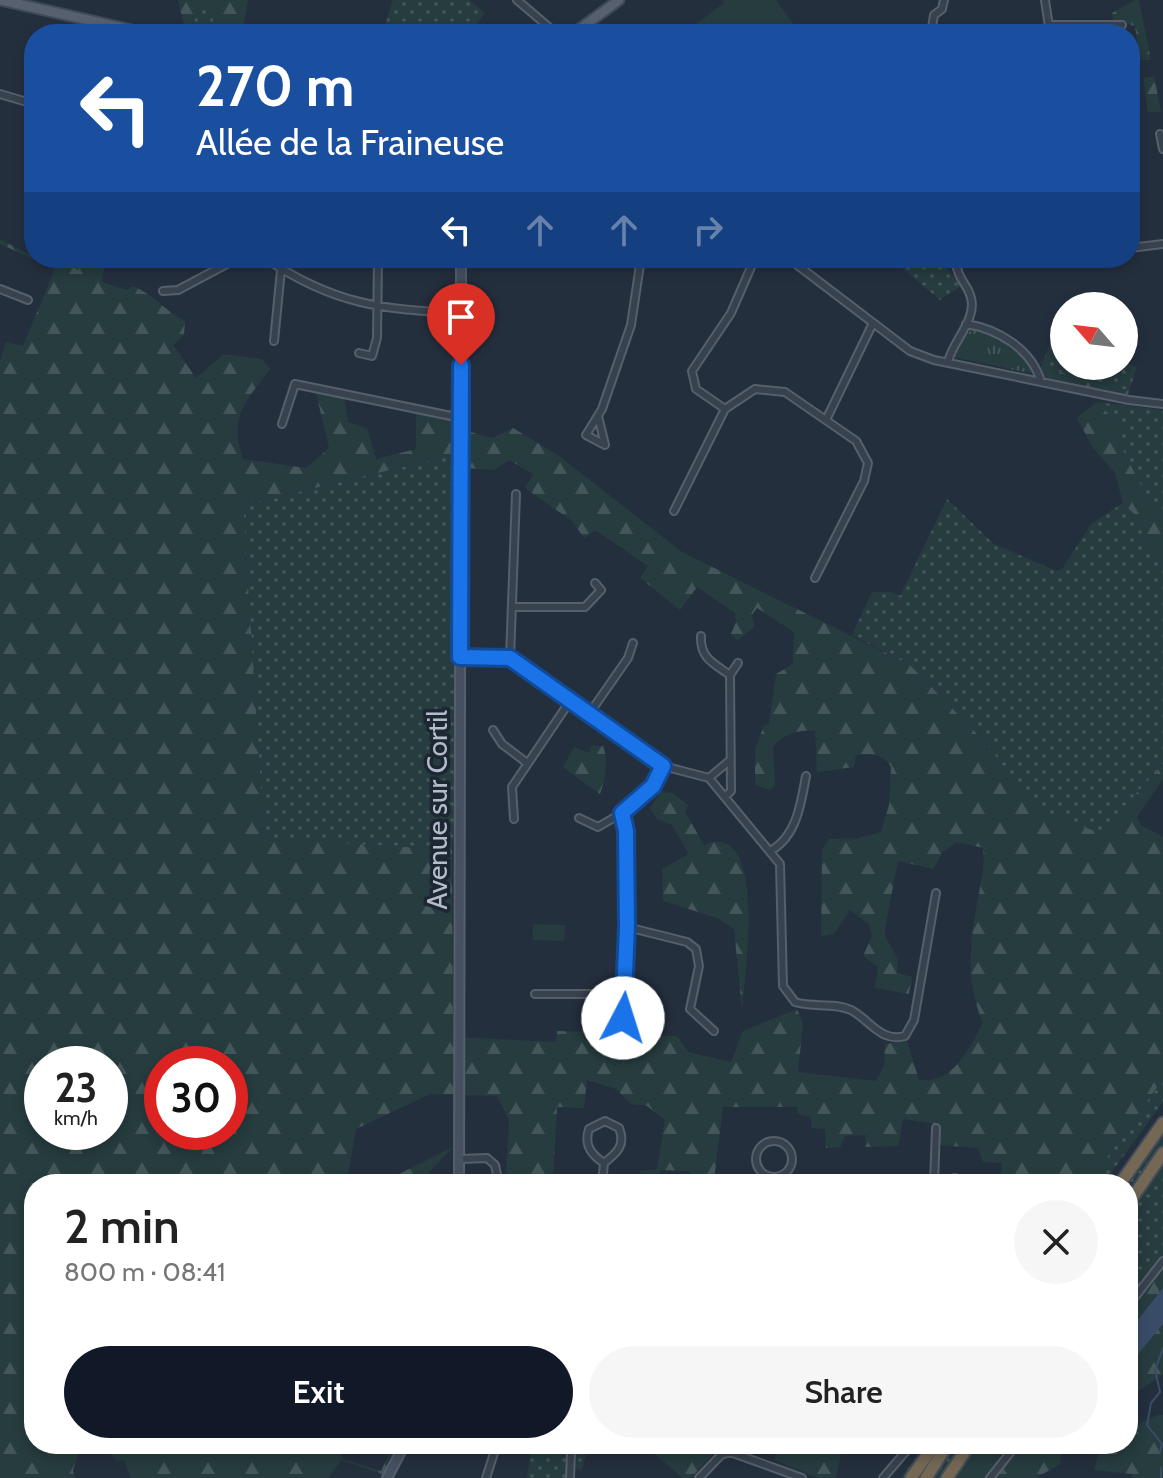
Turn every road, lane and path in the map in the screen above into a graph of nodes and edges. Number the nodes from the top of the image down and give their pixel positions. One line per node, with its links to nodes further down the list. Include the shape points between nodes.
1 (1, 0): 6 (main road)
2 (517, 0): 7 (street)
3 (619, 0): 8 (main road)
4 (944, 0): 9 (street)
5 (1045, 0): 10 (street)
6 (105, 24)
7 (545, 24)
8 (587, 24)
9 (933, 24)
10 (1049, 24)
11 (0, 94): 12 (street)
12 (24, 101)
13 (1160, 134): 14 (street)
14 (1163, 149)
15 (1163, 244): 16 (street)
16 (1140, 247)
17 (219, 268): 27 (street, via 178,290)
18 (278, 268): 25 (street)
19 (378, 268): 29 (street)
20 (461, 268): 30 (main road, Avenue sur Cortil)
21 (640, 268): 39 (street, via 631,325)
22 (750, 268): 38 (street, via 727,319 692,371 696,389)
23 (801, 268): 31 (street)
24 (956, 268): 32 (street, via 972,298)
25 (281, 270): 29 (street, via 334,297); 33 (street)
26 (0, 289): 28 (street)
27 (163, 291)
28 (28, 300)
29 (377, 308): 30 (street); 34 (street, via 372,356)
30 (462, 313): 40 (main road, Avenue sur Cortil)
31 (873, 323): 35 (street, via 910,351); 41 (street)
32 (966, 324): 35 (street); 36 (street, via 1003,335 1036,367)
33 (274, 341)
34 (359, 353)
35 (948, 362): 36 (street)
36 (1041, 382): 37 (street)
37 (1163, 404)
38 (725, 409): 41 (street, via 755,389 772,389); 44 (street)
39 (598, 416)
40 (461, 418): 42 (street, via 295,384); 50 (main road, Avenue sur Cortil)
41 (826, 420): 45 (street, via 856,441 868,463)
42 (282, 424)
43 (516, 494): 47 (street)
44 (674, 511)
45 (815, 578)
46 (595, 583): 47 (street, via 601,590 585,607)
47 (514, 607): 51 (street)
48 (701, 636): 53 (street, via 704,657)
49 (633, 643): 55 (street)
50 (460, 657): 51 (street); 76 (main road, Avenue sur Cortil)
51 (510, 658): 54 (street)
52 (738, 663): 53 (street)
53 (730, 675): 57 (street)
54 (570, 701): 55 (street); 58 (street)
55 (589, 714): 59 (street)
56 (493, 730): 58 (street)
57 (729, 761): 61 (street); 62 (street, via 731,791)
58 (527, 763): 65 (street, via 512,787)
59 (663, 766): 61 (street); 63 (street, via 653,786)
60 (806, 776): 66 (street, via 792,831)
61 (709, 778): 62 (street)
62 (726, 796): 66 (street)
63 (622, 813): 64 (street, via 598,827); 68 (street)
64 (579, 818)
65 (514, 819)
66 (772, 850): 67 (street, via 784,882 783,986 788,998 853,1011 892,1038 905,1036 914,1020)
67 (936, 893)
68 (627, 927): 70 (street); 72 (street, via 696,949 699,966 690,1009)
69 (535, 994): 70 (street)
70 (624, 994): 71 (street)
71 (623, 1018)
72 (714, 1031)
73 (1163, 1123): 84 (highway)
74 (936, 1128): 83 (street)
75 (1163, 1153): 85 (highway)
76 (460, 1159): 78 (main road, Avenue sur Cortil); 79 (street, via 487,1158)
77 (604, 1163): 77 (street, via 622,1141 619,1128 605,1121 589,1129 586,1141); 80 (street)
78 (459, 1174)
79 (497, 1174)
80 (603, 1174)
81 (764, 1174): 82 (street, via 756,1154 773,1140 786,1145 792,1157)
82 (782, 1174)
83 (934, 1174)
84 (1127, 1174)
85 (1138, 1189)
86 (1163, 1261): 87 (street)
87 (1138, 1293)
88 (400, 1454): 98 (main road)
89 (494, 1454): 99 (street)
90 (571, 1454): 100 (street)
91 (724, 1454): 101 (street)
92 (736, 1454): 102 (street)
93 (903, 1454): 103 (street)
94 (928, 1454): 104 (highway)
95 (942, 1454): 105 (highway)
96 (963, 1454): 106 (highway)
97 (1009, 1454): 107 (street)
98 (387, 1478)
99 (486, 1478)
100 (570, 1478)
101 (699, 1478)
102 (802, 1478)
103 (883, 1478)
104 (911, 1478)
105 (926, 1478)
106 (947, 1478)
107 (990, 1478)

